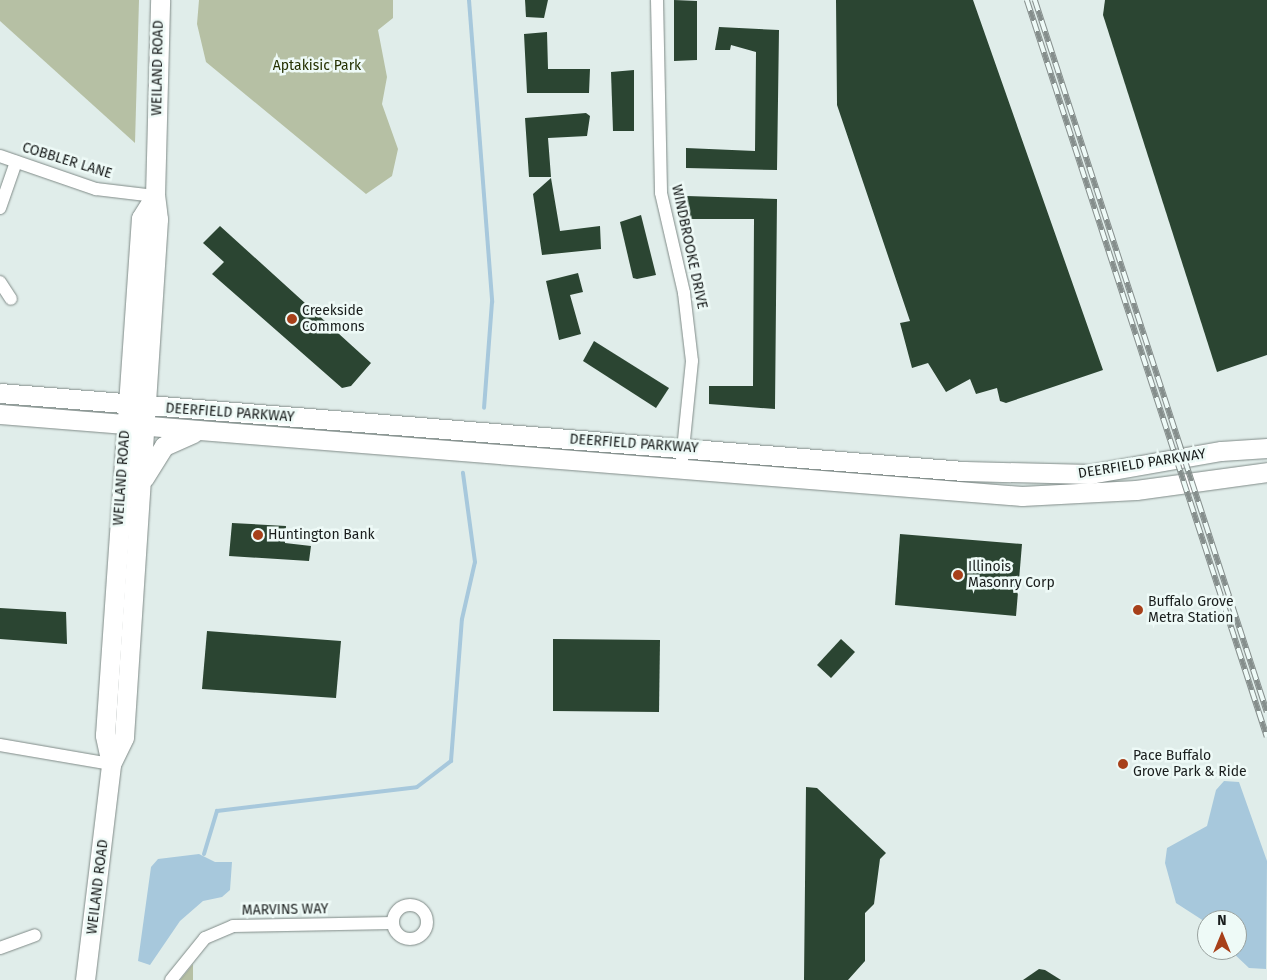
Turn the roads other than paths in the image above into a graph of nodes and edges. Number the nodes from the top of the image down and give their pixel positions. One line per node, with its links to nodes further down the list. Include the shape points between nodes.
1 (160, 0): 5 (main road, WEILAND ROAD)
2 (656, 0): 13 (street, WINDBROOKE DRIVE, via 661,192 691,331)
3 (0, 156): 4 (street, COBBLER LANE)
4 (16, 162): 5 (street, COBBLER LANE, via 96,189); 6 (street)
5 (155, 196): 11 (main road, WEILAND ROAD, via 158,219)
6 (0, 208)
7 (0, 282): 8 (street)
8 (11, 299)
9 (0, 393): 11 (main road, DEERFIELD PARKWAY)
10 (0, 414): 11 (main road, DEERFIELD PARKWAY)
11 (136, 415): 12 (main road, DEERFIELD PARKWAY); 13 (main road, DEERFIELD PARKWAY); 17 (main road, WEILAND ROAD); 19 (main road, WEILAND ROAD, via 105,735)
12 (203, 431): 15 (main road, DEERFIELD PARKWAY); 17 (main road, via 164,446)
13 (685, 448): 14 (main road, DEERFIELD PARKWAY, via 1059,476); 15 (street, WINDBROOKE DRIVE)
14 (1267, 448)
15 (681, 469): 16 (main road, DEERFIELD PARKWAY, via 1022,496 1136,490)
16 (1267, 472)
17 (141, 486): 19 (main road, WEILAND ROAD, via 124,736)
18 (0, 745): 19 (street)
19 (111, 764): 23 (main road, WEILAND ROAD)
20 (393, 923): 24 (street, MARVINS WAY, via 233,926 205,938)
21 (35, 936): 22 (street)
22 (0, 948)
23 (85, 980)
24 (171, 980)

